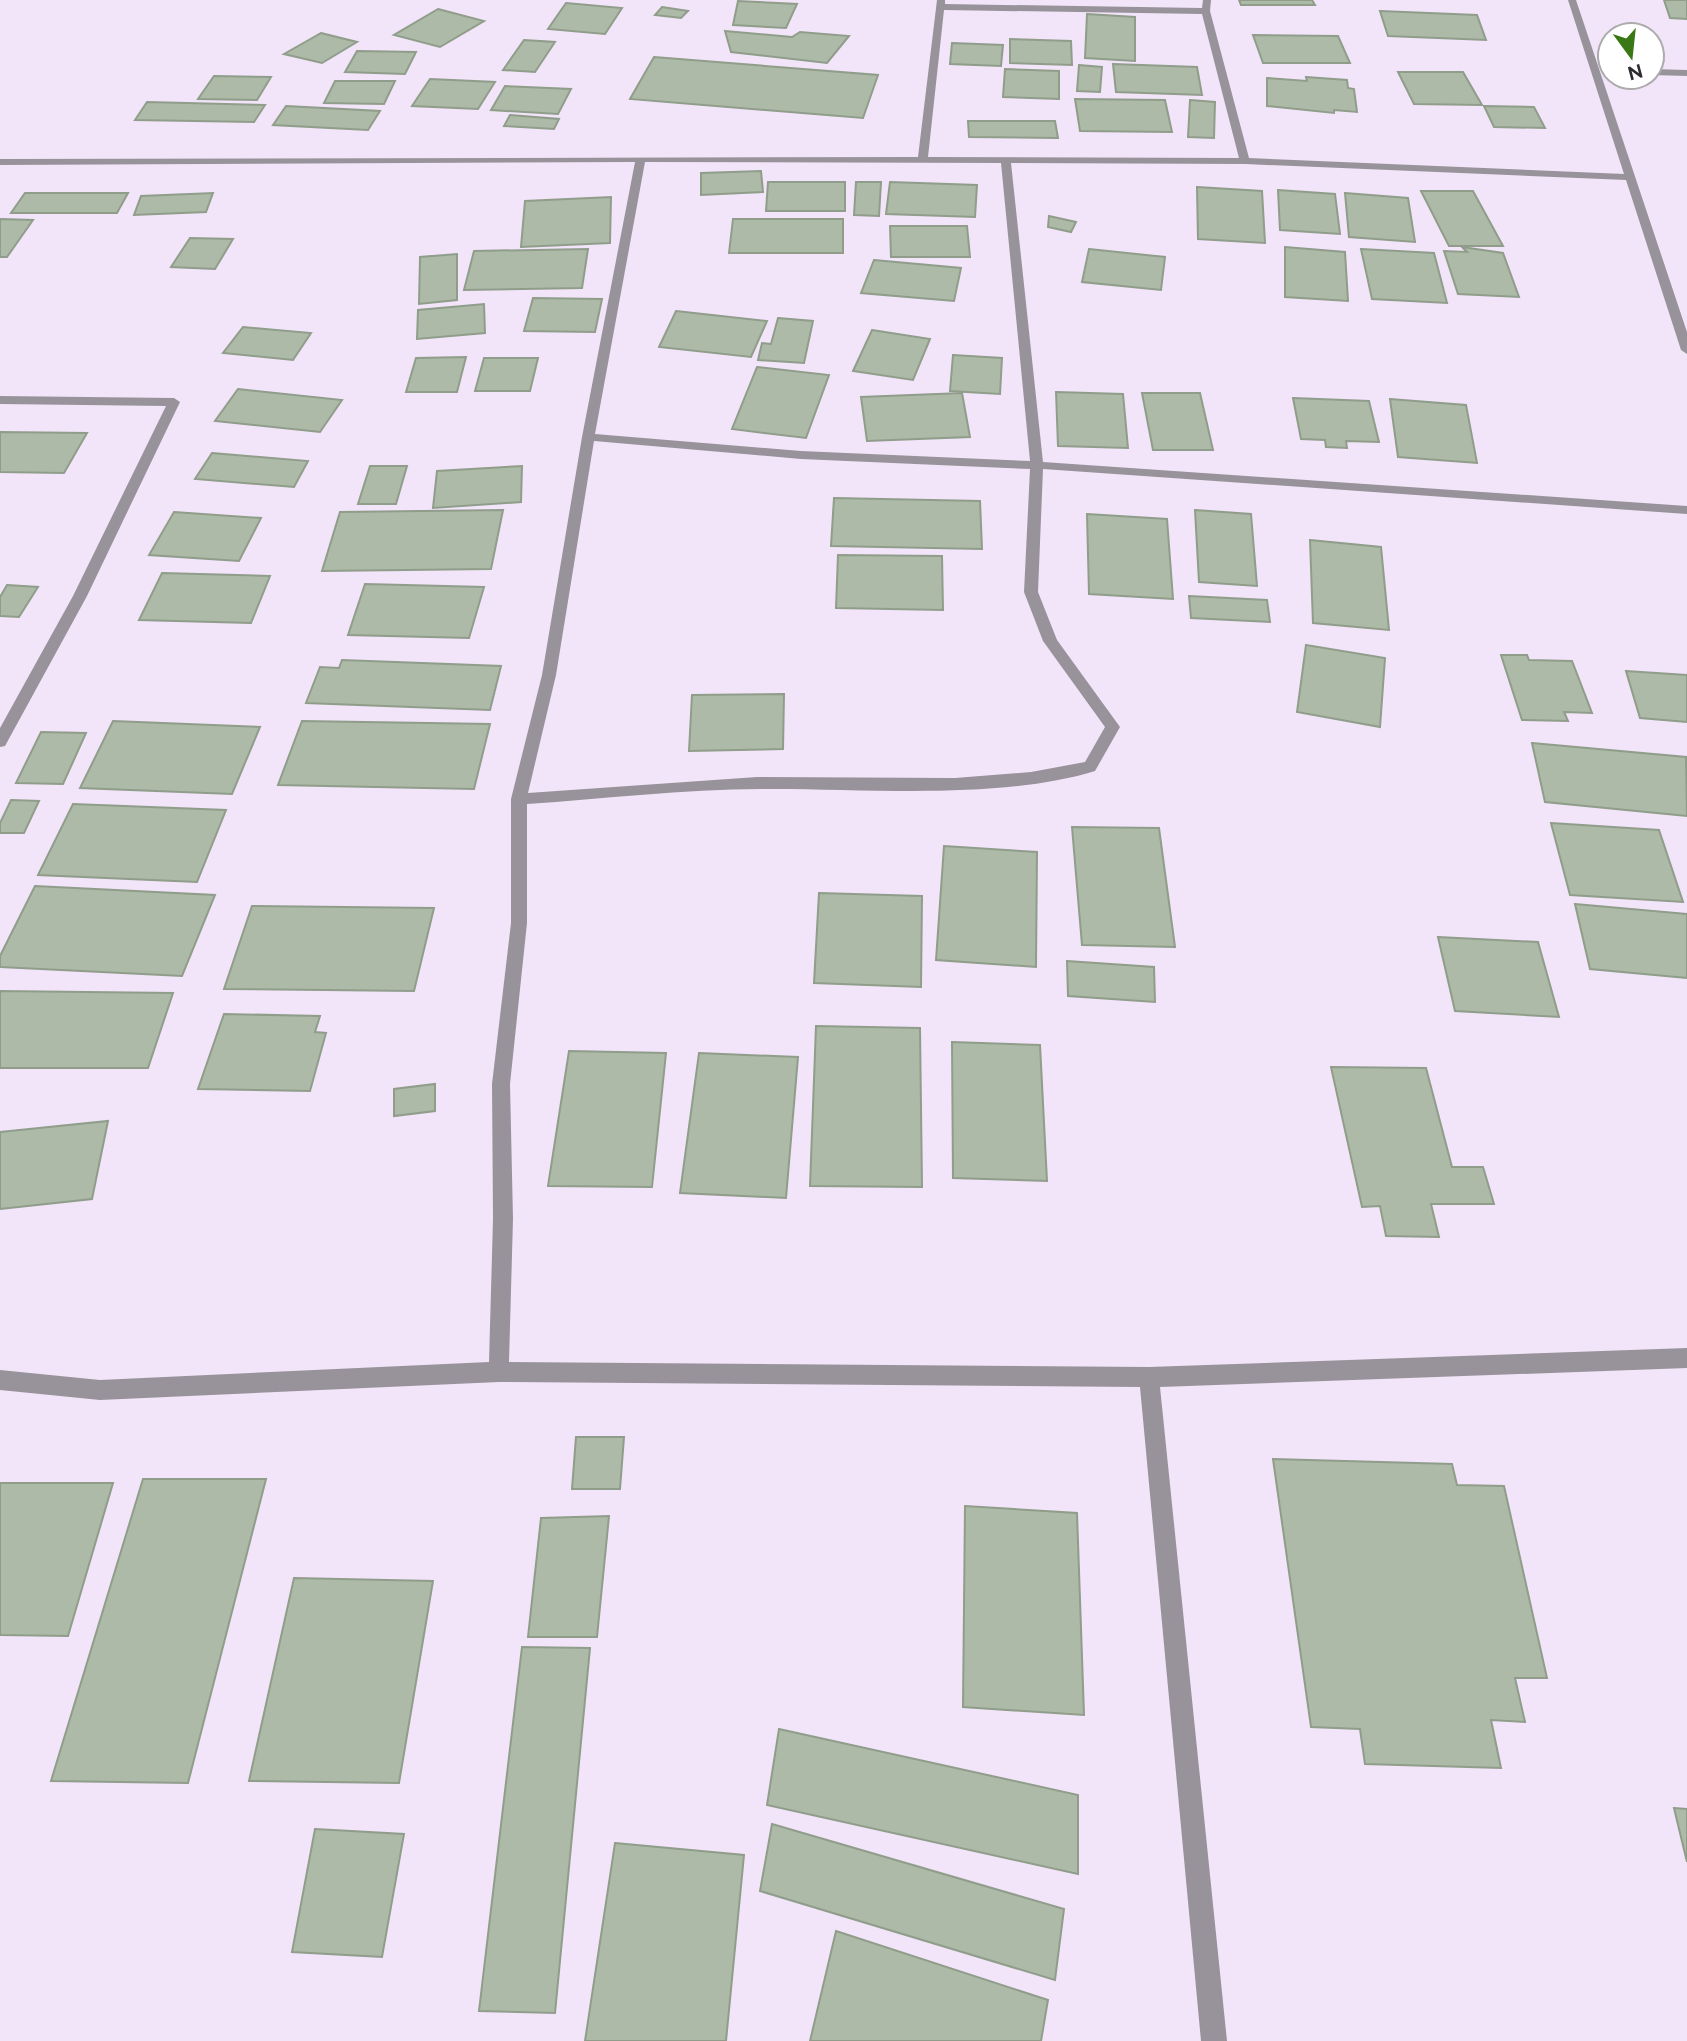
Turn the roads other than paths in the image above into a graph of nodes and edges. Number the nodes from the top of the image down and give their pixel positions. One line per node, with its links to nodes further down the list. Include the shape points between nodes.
1 (1572, 0): 4 (street)
2 (940, 4): 3 (street); 9 (street)
3 (1206, 6): 10 (street)
4 (1596, 66)
5 (1666, 72): 6 (street)
6 (1687, 73)
7 (1604, 91): 13 (street)
8 (641, 159): 9 (street); 11 (street); 16 (street)
9 (923, 159): 12 (street)
10 (1245, 160): 12 (street); 13 (street)
11 (0, 162)
12 (1006, 162): 17 (street)
13 (1632, 177): 14 (street)
14 (1687, 350)
15 (0, 400): 19 (street, via 174,402 80,596)
16 (587, 437): 17 (street, via 801,455); 20 (street, via 548,675)
17 (1037, 465): 18 (street); 20 (street, via 1031,592 1050,641 1113,727 1090,767 1031,778 955,784 757,783)
18 (1687, 510)
19 (0, 742)
20 (519, 799): 22 (street, via 519,923 501,1084)
21 (1687, 1358): 23 (street)
22 (499, 1372): 23 (street); 24 (street, via 100,1390)
23 (1149, 1377): 25 (street)
24 (0, 1380)
25 (1214, 2041)

